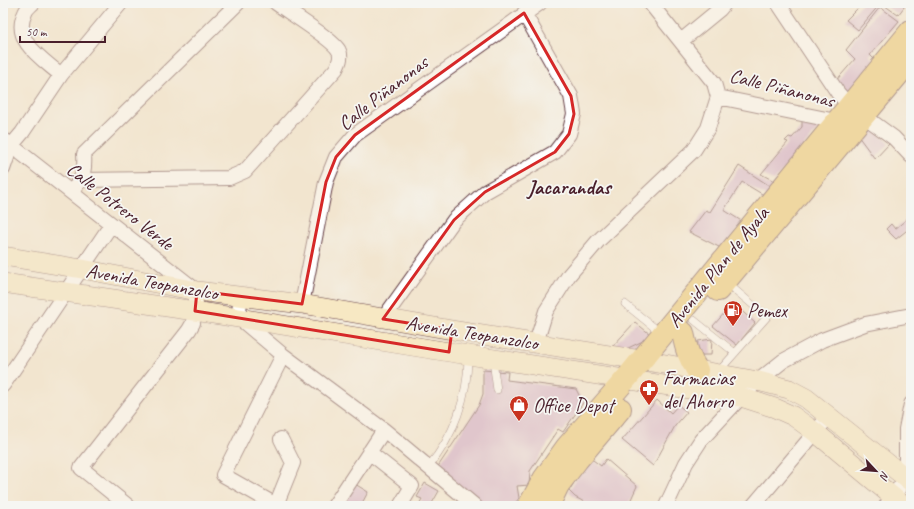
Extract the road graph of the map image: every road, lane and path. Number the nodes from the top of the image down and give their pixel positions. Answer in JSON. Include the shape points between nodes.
{"nodes":[{"id":1,"x":33,"y":3,"type":"edge"},
{"id":2,"x":238,"y":3,"type":"edge"},
{"id":3,"x":276,"y":3,"type":"edge"},
{"id":4,"x":540,"y":3,"type":"edge"},
{"id":5,"x":650,"y":3,"type":"edge"},
{"id":6,"x":725,"y":3,"type":"edge"},
{"id":7,"x":778,"y":3,"type":"edge"},
{"id":8,"x":114,"y":6,"type":"edge"},
{"id":9,"x":524,"y":13,"type":"junction"},
{"id":10,"x":911,"y":30,"type":"edge"},
{"id":11,"x":681,"y":41,"type":"junction"},
{"id":12,"x":911,"y":59,"type":"edge"},
{"id":13,"x":61,"y":75,"type":"junction"},
{"id":14,"x":718,"y":97,"type":"junction"},
{"id":15,"x":850,"y":119,"type":"junction"},
{"id":16,"x":7,"y":143,"type":"edge"},
{"id":17,"x":911,"y":156,"type":"edge"},
{"id":18,"x":3,"y":169,"type":"edge"},
{"id":19,"x":81,"y":180,"type":"junction"},
{"id":20,"x":71,"y":192,"type":"junction"},
{"id":21,"x":111,"y":225,"type":"junction"},
{"id":22,"x":3,"y":256,"type":"edge"},
{"id":23,"x":82,"y":269,"type":"junction"},
{"id":24,"x":725,"y":282,"type":"junction"},
{"id":25,"x":3,"y":283,"type":"edge"},
{"id":26,"x":197,"y":291,"type":"junction"},
{"id":27,"x":66,"y":293,"type":"junction"},
{"id":28,"x":240,"y":297,"type":"junction"},
{"id":29,"x":302,"y":304,"type":"junction"},
{"id":30,"x":625,"y":304,"type":"dead end"},
{"id":31,"x":195,"y":311,"type":"junction"},
{"id":32,"x":911,"y":315,"type":"edge"},
{"id":33,"x":239,"y":318,"type":"junction"},
{"id":34,"x":383,"y":319,"type":"junction"},
{"id":35,"x":680,"y":329,"type":"junction"},
{"id":36,"x":452,"y":330,"type":"junction"},
{"id":37,"x":536,"y":343,"type":"junction"},
{"id":38,"x":449,"y":352,"type":"junction"},
{"id":39,"x":735,"y":353,"type":"junction"},
{"id":40,"x":283,"y":355,"type":"junction"},
{"id":41,"x":468,"y":355,"type":"junction"},
{"id":42,"x":492,"y":358,"type":"junction"},
{"id":43,"x":643,"y":371,"type":"junction"},
{"id":44,"x":707,"y":372,"type":"junction"},
{"id":45,"x":758,"y":381,"type":"junction"},
{"id":46,"x":3,"y":385,"type":"edge"},
{"id":47,"x":497,"y":390,"type":"dead end"},
{"id":48,"x":741,"y":397,"type":"junction"},
{"id":49,"x":911,"y":404,"type":"edge"},
{"id":50,"x":829,"y":416,"type":"junction"},
{"id":51,"x":384,"y":430,"type":"junction"},
{"id":52,"x":815,"y":432,"type":"junction"},
{"id":53,"x":280,"y":439,"type":"dead end"},
{"id":54,"x":369,"y":452,"type":"junction"},
{"id":55,"x":428,"y":467,"type":"junction"},
{"id":56,"x":909,"y":480,"type":"edge"},
{"id":57,"x":894,"y":503,"type":"edge"},
{"id":58,"x":128,"y":506,"type":"edge"},
{"id":59,"x":334,"y":506,"type":"edge"},
{"id":60,"x":400,"y":506,"type":"edge"},
{"id":61,"x":475,"y":506,"type":"edge"},
{"id":62,"x":529,"y":506,"type":"edge"},
{"id":63,"x":548,"y":506,"type":"edge"},
{"id":64,"x":666,"y":506,"type":"edge"},
{"id":65,"x":753,"y":506,"type":"edge"}],
"edges":[{"from":1,"to":13,"type":"street","via":[[25,13],[21,29],[27,45]]},
{"from":2,"to":19,"type":"street","via":[[84,154],[85,168]]},
{"from":3,"to":19,"type":"street","via":[[330,41],[339,50],[341,59],[336,69],[245,171],[229,178]]},
{"from":4,"to":9,"type":"street","name":"Calle Piñanonas"},
{"from":5,"to":11,"type":"street","name":"Calle Piñanonas"},
{"from":6,"to":11,"type":"street"},
{"from":7,"to":15,"type":"street","via":[[838,93]]},
{"from":8,"to":13,"type":"street"},
{"from":9,"to":29,"type":"street","name":"Calle Piñanonas","via":[[354,135],[336,157],[326,182]]},
{"from":9,"to":34,"type":"street","via":[[571,96],[574,114],[569,134],[555,152],[485,192],[454,220]]},
{"from":10,"to":15,"type":"main road","name":"Avenida Plan de Ayala"},
{"from":11,"to":14,"type":"street","name":"Calle Piñanonas","via":[[714,83]]},
{"from":12,"to":15,"type":"main road","name":"Avenida Plan de Ayala"},
{"from":13,"to":16,"type":"street","via":[[22,133]]},
{"from":14,"to":15,"type":"street","name":"Calle Piñanonas"},
{"from":14,"to":37,"type":"street","via":[[708,128],[694,150],[598,240],[569,275],[546,312]]},
{"from":15,"to":17,"type":"street","via":[[894,138]]},
{"from":15,"to":24,"type":"main road","name":"Avenida Plan de Ayala"},
{"from":15,"to":35,"type":"main road","name":"Avenida Plan de Ayala"},
{"from":16,"to":18,"type":"street"},
{"from":16,"to":20,"type":"street","name":"Calle Potrero Verde"},
{"from":19,"to":20,"type":"street"},
{"from":20,"to":21,"type":"street","name":"Calle Potrero Verde"},
{"from":21,"to":23,"type":"street"},
{"from":21,"to":26,"type":"street","name":"Calle Potrero Verde"},
{"from":22,"to":23,"type":"main road","name":"Avenida Teopanzolco"},
{"from":23,"to":26,"type":"main road","name":"Avenida Teopanzolco"},
{"from":23,"to":27,"type":"street"},
{"from":24,"to":35,"type":"main road","name":"Avenida Plan de Ayala"},
{"from":24,"to":39,"type":"lane","via":[[767,317]]},
{"from":25,"to":27,"type":"main road","name":"Avenida Teopanzolco"},
{"from":26,"to":28,"type":"main road","name":"Avenida Teopanzolco"},
{"from":26,"to":31,"type":"street"},
{"from":27,"to":31,"type":"main road","name":"Avenida Teopanzolco"},
{"from":27,"to":46,"type":"street"},
{"from":28,"to":29,"type":"main road","name":"Avenida Teopanzolco"},
{"from":28,"to":33,"type":"street"},
{"from":29,"to":34,"type":"main road","name":"Avenida Teopanzolco"},
{"from":30,"to":35,"type":"lane"},
{"from":31,"to":33,"type":"main road","name":"Avenida Teopanzolco"},
{"from":31,"to":58,"type":"street","via":[[189,330],[81,468]]},
{"from":32,"to":45,"type":"street","via":[[865,324],[822,340],[783,361]]},
{"from":33,"to":38,"type":"main road","name":"Avenida Teopanzolco"},
{"from":33,"to":40,"type":"street"},
{"from":34,"to":36,"type":"main road","name":"Avenida Teopanzolco"},
{"from":35,"to":39,"type":"lane"},
{"from":35,"to":43,"type":"main road","name":"Avenida Plan de Ayala"},
{"from":35,"to":44,"type":"main road","via":[[690,360]]},
{"from":36,"to":37,"type":"main road","name":"Avenida Teopanzolco"},
{"from":36,"to":38,"type":"main road"},
{"from":37,"to":43,"type":"main road","name":"Avenida Teopanzolco"},
{"from":38,"to":41,"type":"main road","name":"Avenida Teopanzolco"},
{"from":39,"to":44,"type":"lane"},
{"from":40,"to":51,"type":"street"},
{"from":40,"to":53,"type":"street","via":[[223,475],[276,505],[293,463]]},
{"from":41,"to":42,"type":"main road","name":"Avenida Teopanzolco"},
{"from":41,"to":55,"type":"lane","via":[[462,402],[455,424],[448,441]]},
{"from":42,"to":43,"type":"main road","name":"Avenida Teopanzolco"},
{"from":42,"to":47,"type":"lane"},
{"from":43,"to":44,"type":"main road","name":"Avenida Teopanzolco"},
{"from":43,"to":48,"type":"main road","name":"Avenida Teopanzolco"},
{"from":43,"to":62,"type":"main road","name":"Avenida Plan de Ayala","via":[[567,447],[544,479]]},
{"from":43,"to":63,"type":"main road","name":"Avenida Plan de Ayala","via":[[558,485]]},
{"from":44,"to":45,"type":"main road","name":"Avenida Teopanzolco"},
{"from":45,"to":48,"type":"street"},
{"from":45,"to":50,"type":"main road","name":"Avenida Teopanzolco","via":[[789,389],[806,398]]},
{"from":48,"to":52,"type":"main road","name":"Avenida Teopanzolco","via":[[793,416]]},
{"from":48,"to":64,"type":"street","via":[[701,440],[686,463]]},
{"from":49,"to":56,"type":"street","via":[[906,429]]},
{"from":50,"to":52,"type":"street"},
{"from":50,"to":56,"type":"main road","name":"Avenida Teopanzolco"},
{"from":51,"to":54,"type":"street"},
{"from":51,"to":55,"type":"street"},
{"from":52,"to":57,"type":"main road","name":"Avenida Teopanzolco"},
{"from":52,"to":65,"type":"street"},
{"from":54,"to":59,"type":"street"},
{"from":54,"to":60,"type":"street","via":[[412,486]]},
{"from":55,"to":61,"type":"street"},
{"from":56,"to":57,"type":"street"}]}
